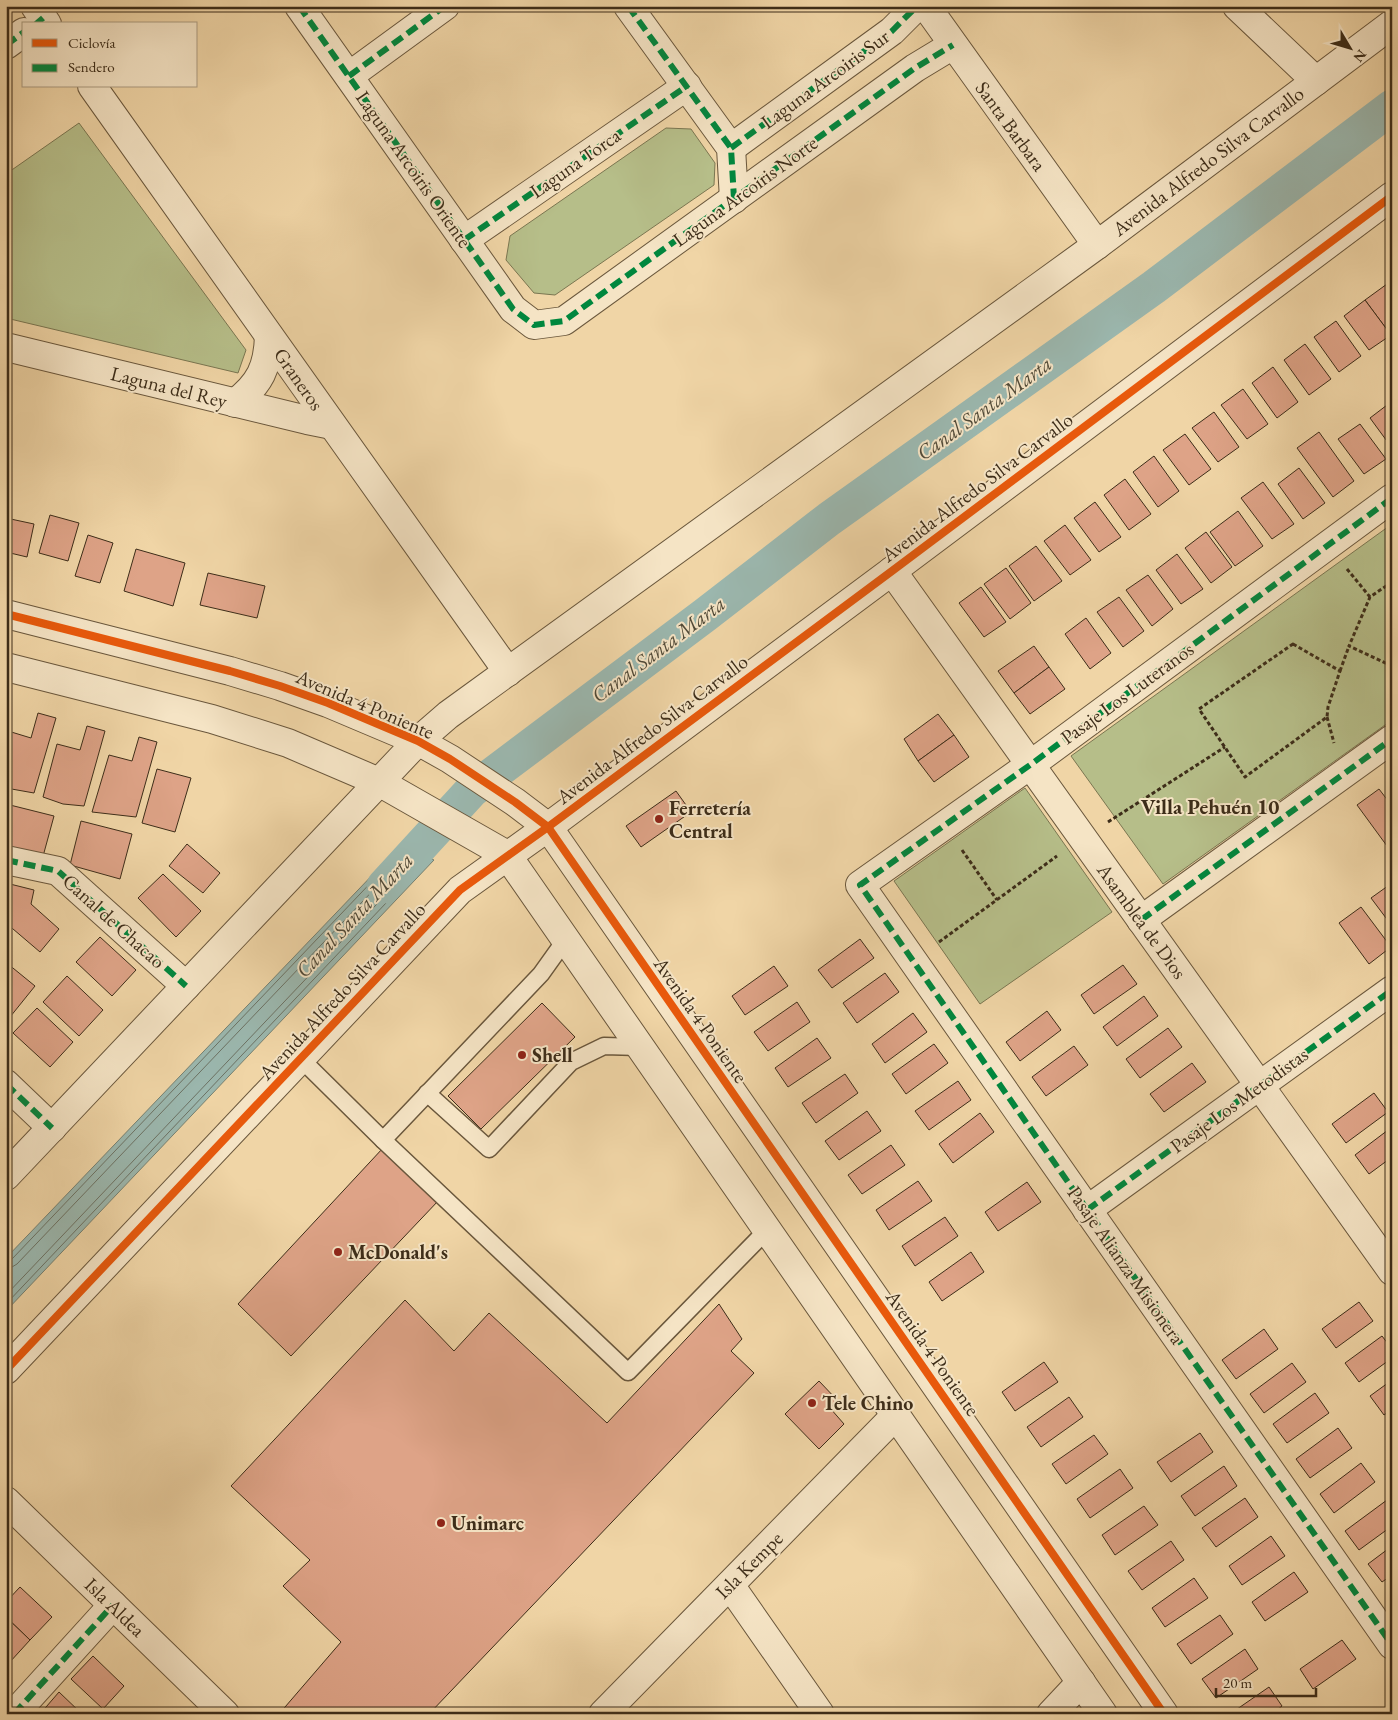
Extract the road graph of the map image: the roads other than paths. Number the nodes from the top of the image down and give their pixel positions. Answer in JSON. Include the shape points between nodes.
{"nodes":[{"id":1,"x":299,"y":6,"type":"edge"},
{"id":2,"x":444,"y":6,"type":"edge"},
{"id":3,"x":628,"y":6,"type":"edge"},
{"id":4,"x":917,"y":6,"type":"edge"},
{"id":5,"x":926,"y":6,"type":"edge"},
{"id":6,"x":1237,"y":6,"type":"edge"},
{"id":7,"x":1392,"y":24,"type":"edge"},
{"id":8,"x":22,"y":32,"type":"edge"},
{"id":9,"x":6,"y":44,"type":"edge"},
{"id":10,"x":953,"y":45,"type":"junction"},
{"id":11,"x":349,"y":76,"type":"junction"},
{"id":12,"x":1316,"y":81,"type":"junction"},
{"id":13,"x":686,"y":86,"type":"junction"},
{"id":14,"x":93,"y":88,"type":"edge"},
{"id":15,"x":730,"y":148,"type":"junction"},
{"id":16,"x":1392,"y":196,"type":"edge"},
{"id":17,"x":734,"y":199,"type":"junction"},
{"id":18,"x":464,"y":240,"type":"junction"},
{"id":19,"x":1097,"y":245,"type":"junction"},
{"id":20,"x":534,"y":325,"type":"joint"},
{"id":21,"x":269,"y":336,"type":"junction"},
{"id":22,"x":6,"y":347,"type":"edge"},
{"id":23,"x":235,"y":403,"type":"junction"},
{"id":24,"x":332,"y":425,"type":"junction"},
{"id":25,"x":1392,"y":498,"type":"edge"},
{"id":26,"x":892,"y":571,"type":"junction"},
{"id":27,"x":6,"y":614,"type":"edge"},
{"id":28,"x":6,"y":667,"type":"edge"},
{"id":29,"x":508,"y":672,"type":"junction"},
{"id":30,"x":1392,"y":739,"type":"edge"},
{"id":31,"x":418,"y":741,"type":"junction"},
{"id":32,"x":1030,"y":765,"type":"junction"},
{"id":33,"x":379,"y":782,"type":"junction"},
{"id":34,"x":548,"y":827,"type":"junction"},
{"id":35,"x":507,"y":855,"type":"junction"},
{"id":36,"x":6,"y":860,"type":"edge"},
{"id":37,"x":860,"y":885,"type":"joint"},
{"id":38,"x":1141,"y":920,"type":"junction"},
{"id":39,"x":566,"y":939,"type":"junction"},
{"id":40,"x":186,"y":986,"type":"junction"},
{"id":41,"x":1392,"y":990,"type":"edge"},
{"id":42,"x":640,"y":1047,"type":"junction"},
{"id":43,"x":300,"y":1058,"type":"junction"},
{"id":44,"x":6,"y":1084,"type":"edge"},
{"id":45,"x":1259,"y":1086,"type":"junction"},
{"id":46,"x":427,"y":1093,"type":"junction"},
{"id":47,"x":52,"y":1128,"type":"junction"},
{"id":48,"x":382,"y":1140,"type":"junction"},
{"id":49,"x":6,"y":1176,"type":"edge"},
{"id":50,"x":1087,"y":1210,"type":"junction"},
{"id":51,"x":767,"y":1230,"type":"junction"},
{"id":52,"x":1392,"y":1271,"type":"edge"},
{"id":53,"x":6,"y":1370,"type":"edge"},
{"id":54,"x":896,"y":1415,"type":"junction"},
{"id":55,"x":6,"y":1501,"type":"edge"},
{"id":56,"x":730,"y":1584,"type":"junction"},
{"id":57,"x":113,"y":1605,"type":"junction"},
{"id":58,"x":1392,"y":1645,"type":"edge"},
{"id":59,"x":1081,"y":1682,"type":"junction"},
{"id":60,"x":14,"y":1714,"type":"edge"},
{"id":61,"x":225,"y":1714,"type":"edge"},
{"id":62,"x":603,"y":1714,"type":"edge"},
{"id":63,"x":820,"y":1714,"type":"edge"},
{"id":64,"x":1051,"y":1714,"type":"edge"},
{"id":65,"x":1103,"y":1714,"type":"edge"},
{"id":66,"x":1164,"y":1714,"type":"edge"}],
"edges":[{"from":1,"to":11,"type":"street","name":"Laguna Arcoiris Oriente"},
{"from":2,"to":11,"type":"street"},
{"from":3,"to":13,"type":"street"},
{"from":4,"to":15,"type":"street","name":"Laguna Arcoiris Sur","via":[[892,31]]},
{"from":5,"to":10,"type":"street","name":"Santa Barbara"},
{"from":6,"to":12,"type":"street"},
{"from":7,"to":12,"type":"street","name":"Avenida Alfredo Silva Carvallo"},
{"from":8,"to":9,"type":"street"},
{"from":10,"to":17,"type":"street","name":"Laguna Arcoiris Norte","via":[[915,68]]},
{"from":10,"to":19,"type":"street","name":"Santa Barbara"},
{"from":11,"to":18,"type":"street","name":"Laguna Arcoiris Oriente"},
{"from":12,"to":19,"type":"street","name":"Avenida Alfredo Silva Carvallo"},
{"from":13,"to":15,"type":"street"},
{"from":13,"to":18,"type":"street","name":"Laguna Torca"},
{"from":14,"to":21,"type":"street","name":"Graneros"},
{"from":15,"to":17,"type":"street"},
{"from":16,"to":26,"type":"street","name":"Avenida Alfredo Silva Carvallo"},
{"from":17,"to":20,"type":"street","name":"Laguna Arcoiris Norte","via":[[564,321]]},
{"from":18,"to":20,"type":"street","name":"Laguna Arcoiris Oriente","via":[[513,309]]},
{"from":19,"to":29,"type":"street","name":"Avenida Alfredo Silva Carvallo"},
{"from":21,"to":23,"type":"street","via":[[263,371],[254,386]]},
{"from":21,"to":24,"type":"street","name":"Graneros"},
{"from":22,"to":23,"type":"street","name":"Laguna del Rey"},
{"from":23,"to":24,"type":"street","name":"Laguna del Rey"},
{"from":24,"to":29,"type":"street","name":"Graneros"},
{"from":25,"to":32,"type":"street","name":"Pasaje Los Luteranos"},
{"from":26,"to":32,"type":"street","name":"Asamblea de Dios"},
{"from":26,"to":34,"type":"street","name":"Avenida Alfredo Silva Carvallo"},
{"from":27,"to":31,"type":"street","name":"Avenida 4 Poniente","via":[[280,686]]},
{"from":28,"to":33,"type":"street","via":[[231,725],[288,743]]},
{"from":29,"to":31,"type":"street","name":"Avenida Alfredo Silva Carvallo"},
{"from":30,"to":38,"type":"street"},
{"from":31,"to":33,"type":"street","name":"Avenida Alfredo Silva Carvallo"},
{"from":31,"to":34,"type":"street","name":"Avenida 4 Poniente","via":[[450,759]]},
{"from":32,"to":37,"type":"street","name":"Pasaje Los Luteranos"},
{"from":32,"to":38,"type":"street","name":"Asamblea de Dios"},
{"from":33,"to":35,"type":"street"},
{"from":33,"to":40,"type":"street","name":"Avenida Alfredo Silva Carvallo"},
{"from":34,"to":35,"type":"street","name":"Avenida Alfredo Silva Carvallo"},
{"from":34,"to":66,"type":"street","name":"Avenida 4 Poniente"},
{"from":35,"to":39,"type":"street"},
{"from":35,"to":43,"type":"street","name":"Avenida Alfredo Silva Carvallo","via":[[460,890]]},
{"from":36,"to":40,"type":"street","name":"Canal de Chacao","via":[[58,871]]},
{"from":37,"to":50,"type":"street","name":"Pasaje Alianza Misionera"},
{"from":38,"to":45,"type":"street","name":"Asamblea de Dios"},
{"from":39,"to":42,"type":"street"},
{"from":39,"to":46,"type":"lane","via":[[541,974]]},
{"from":40,"to":47,"type":"street","name":"Avenida Alfredo Silva Carvallo"},
{"from":41,"to":45,"type":"street","name":"Pasaje Los Metodistas"},
{"from":42,"to":46,"type":"lane","via":[[604,1046],[571,1062],[489,1149]]},
{"from":42,"to":51,"type":"street"},
{"from":43,"to":48,"type":"lane"},
{"from":43,"to":53,"type":"street","name":"Avenida Alfredo Silva Carvallo"},
{"from":44,"to":47,"type":"street"},
{"from":45,"to":50,"type":"street","name":"Pasaje Los Metodistas"},
{"from":45,"to":52,"type":"street","name":"Asamblea de Dios"},
{"from":46,"to":48,"type":"lane"},
{"from":47,"to":49,"type":"street","name":"Avenida Alfredo Silva Carvallo"},
{"from":48,"to":51,"type":"lane","via":[[628,1372]]},
{"from":50,"to":58,"type":"street","name":"Pasaje Alianza Misionera"},
{"from":51,"to":54,"type":"street"},
{"from":54,"to":56,"type":"street","name":"Isla Kempe"},
{"from":54,"to":59,"type":"street"},
{"from":55,"to":57,"type":"street","name":"Isla Aldea"},
{"from":56,"to":62,"type":"street","name":"Isla Kempe"},
{"from":56,"to":63,"type":"street"},
{"from":57,"to":60,"type":"street"},
{"from":57,"to":61,"type":"street","name":"Isla Aldea"},
{"from":59,"to":64,"type":"street"},
{"from":59,"to":65,"type":"street"}]}
